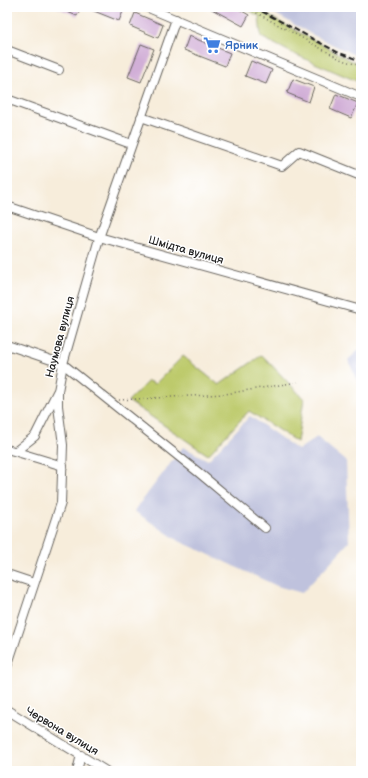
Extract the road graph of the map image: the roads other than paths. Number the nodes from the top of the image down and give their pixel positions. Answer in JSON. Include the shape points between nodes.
{"nodes":[{"id":1,"x":146,"y":7,"type":"edge"},
{"id":2,"x":176,"y":19,"type":"junction"},
{"id":3,"x":7,"y":50,"type":"edge"},
{"id":4,"x":59,"y":70,"type":"dead end"},
{"id":5,"x":361,"y":97,"type":"edge"},
{"id":6,"x":7,"y":99,"type":"edge"},
{"id":7,"x":141,"y":117,"type":"junction"},
{"id":8,"x":131,"y":144,"type":"junction"},
{"id":9,"x":361,"y":176,"type":"edge"},
{"id":10,"x":7,"y":206,"type":"edge"},
{"id":11,"x":99,"y":237,"type":"junction"},
{"id":12,"x":361,"y":310,"type":"edge"},
{"id":13,"x":7,"y":345,"type":"edge"},
{"id":14,"x":63,"y":364,"type":"junction"},
{"id":15,"x":58,"y":391,"type":"junction"},
{"id":16,"x":7,"y":448,"type":"edge"},
{"id":17,"x":16,"y":452,"type":"junction"},
{"id":18,"x":63,"y":466,"type":"junction"},
{"id":19,"x":265,"y":528,"type":"dead end"},
{"id":20,"x":7,"y":574,"type":"edge"},
{"id":21,"x":34,"y":583,"type":"junction"},
{"id":22,"x":7,"y":667,"type":"edge"},
{"id":23,"x":7,"y":710,"type":"edge"},
{"id":24,"x":81,"y":755,"type":"junction"},
{"id":25,"x":77,"y":771,"type":"edge"},
{"id":26,"x":106,"y":771,"type":"edge"}],
"edges":[{"from":1,"to":2,"type":"street"},
{"from":2,"to":5,"type":"street"},
{"from":2,"to":7,"type":"street","name":"Наумова вулиця"},
{"from":3,"to":4,"type":"street"},
{"from":6,"to":8,"type":"street"},
{"from":7,"to":8,"type":"street","name":"Наумова вулиця"},
{"from":7,"to":9,"type":"street","via":[[282,166],[299,151]]},
{"from":8,"to":11,"type":"street","name":"Наумова вулиця"},
{"from":10,"to":11,"type":"street","name":"Шмідта вулиця"},
{"from":11,"to":12,"type":"street","name":"Шмідта вулиця"},
{"from":11,"to":14,"type":"street","name":"Наумова вулиця"},
{"from":13,"to":14,"type":"street"},
{"from":14,"to":15,"type":"street","name":"Наумова вулиця"},
{"from":14,"to":19,"type":"street"},
{"from":15,"to":17,"type":"street","via":[[35,436]]},
{"from":15,"to":18,"type":"street","name":"Наумова вулиця"},
{"from":16,"to":17,"type":"street"},
{"from":17,"to":18,"type":"street"},
{"from":18,"to":21,"type":"street","name":"Наумова вулиця","via":[[61,503]]},
{"from":20,"to":21,"type":"street"},
{"from":21,"to":22,"type":"street","name":"Наумова вулиця"},
{"from":23,"to":24,"type":"street","name":"Червона вулиця"},
{"from":24,"to":25,"type":"street"},
{"from":24,"to":26,"type":"street","name":"Червона вулиця"}]}
